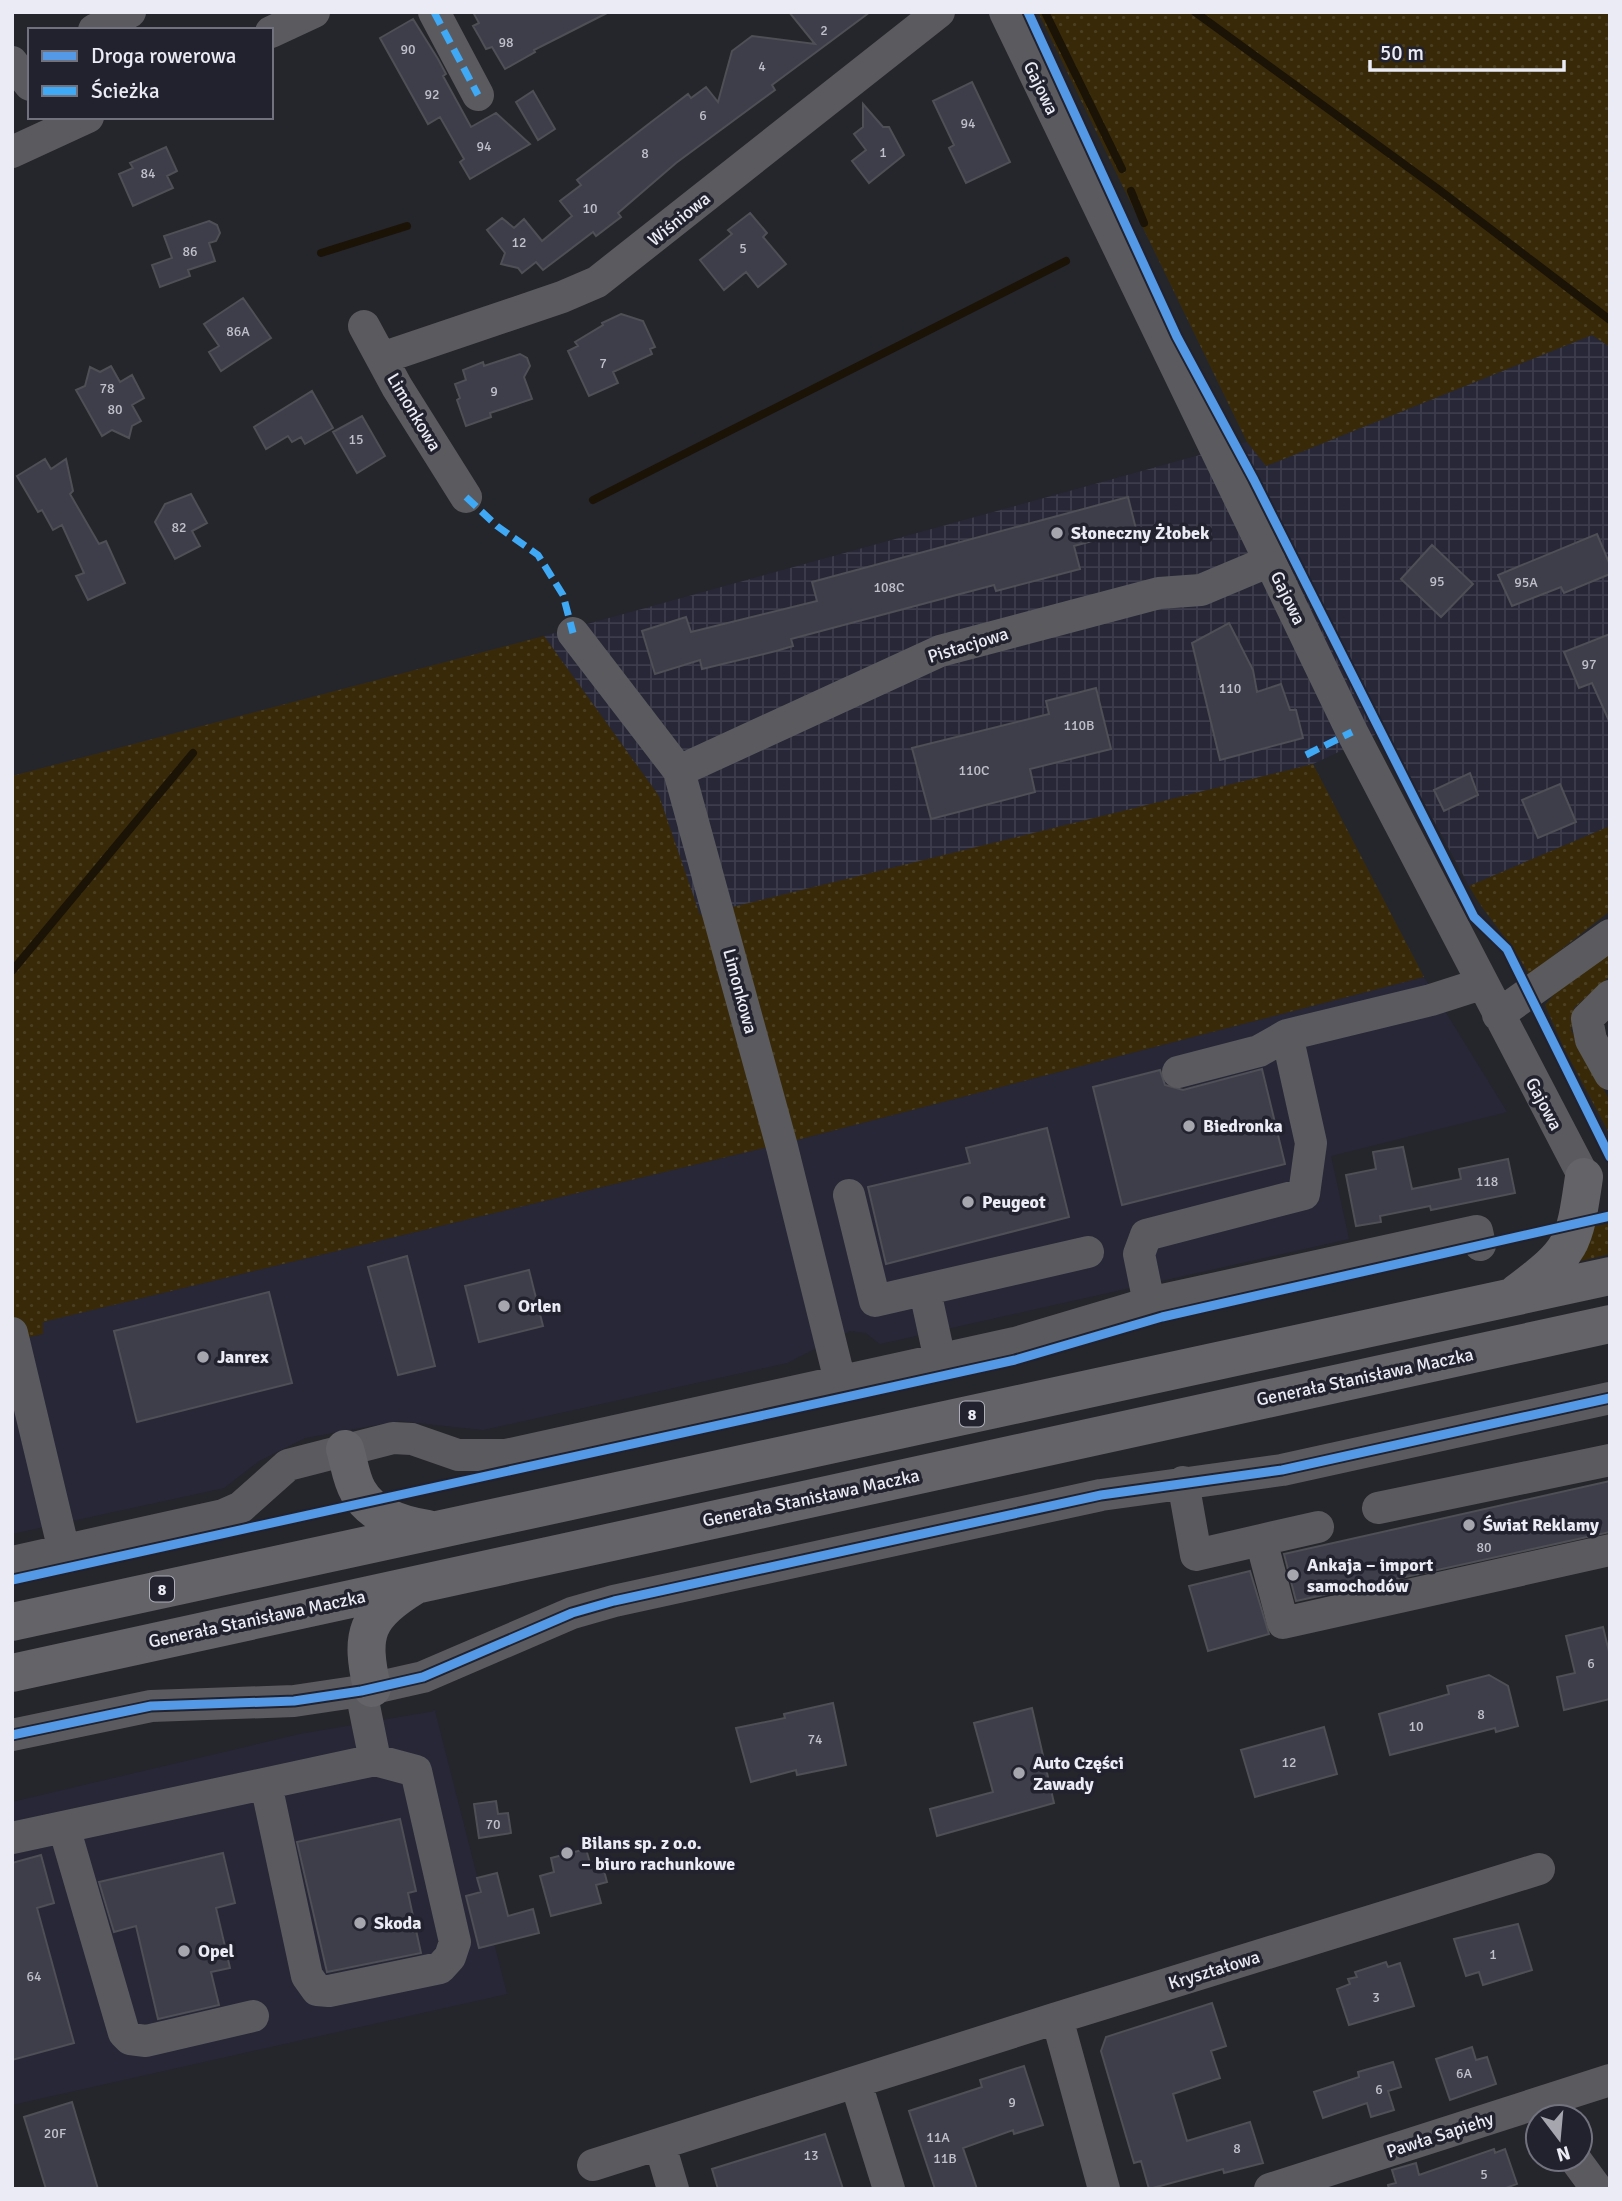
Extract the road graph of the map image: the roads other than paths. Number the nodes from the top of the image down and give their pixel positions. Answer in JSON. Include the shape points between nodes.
{"nodes":[{"id":1,"x":130,"y":12,"type":"edge"},
{"id":2,"x":314,"y":12,"type":"edge"},
{"id":3,"x":434,"y":12,"type":"edge"},
{"id":4,"x":939,"y":12,"type":"edge"},
{"id":5,"x":1005,"y":12,"type":"edge"},
{"id":6,"x":98,"y":28,"type":"edge"},
{"id":7,"x":273,"y":31,"type":"edge"},
{"id":8,"x":478,"y":95,"type":"dead end"},
{"id":9,"x":67,"y":122,"type":"edge"},
{"id":10,"x":12,"y":152,"type":"edge"},
{"id":11,"x":363,"y":326,"type":"dead end"},
{"id":12,"x":382,"y":358,"type":"junction"},
{"id":13,"x":467,"y":496,"type":"dead end"},
{"id":14,"x":1270,"y":561,"type":"junction"},
{"id":15,"x":573,"y":633,"type":"dead end"},
{"id":16,"x":679,"y":771,"type":"junction"},
{"id":17,"x":1610,"y":935,"type":"edge"},
{"id":18,"x":1481,"y":984,"type":"junction"},
{"id":19,"x":1610,"y":996,"type":"edge"},
{"id":20,"x":1498,"y":1015,"type":"junction"},
{"id":21,"x":1287,"y":1035,"type":"junction"},
{"id":22,"x":1178,"y":1072,"type":"dead end"},
{"id":23,"x":1610,"y":1074,"type":"edge"},
{"id":24,"x":1584,"y":1177,"type":"junction"},
{"id":25,"x":849,"y":1195,"type":"dead end"},
{"id":26,"x":1610,"y":1209,"type":"edge"},
{"id":27,"x":1480,"y":1245,"type":"dead end"},
{"id":28,"x":1088,"y":1252,"type":"dead end"},
{"id":29,"x":1610,"y":1276,"type":"edge"},
{"id":30,"x":925,"y":1290,"type":"junction"},
{"id":31,"x":1510,"y":1299,"type":"junction"},
{"id":32,"x":1149,"y":1303,"type":"junction"},
{"id":33,"x":1610,"y":1324,"type":"edge"},
{"id":34,"x":12,"y":1333,"type":"edge"},
{"id":35,"x":940,"y":1360,"type":"junction"},
{"id":36,"x":840,"y":1381,"type":"junction"},
{"id":37,"x":1610,"y":1398,"type":"edge"},
{"id":38,"x":345,"y":1449,"type":"junction"},
{"id":39,"x":1610,"y":1460,"type":"edge"},
{"id":40,"x":1183,"y":1482,"type":"junction"},
{"id":41,"x":358,"y":1492,"type":"junction"},
{"id":42,"x":1378,"y":1508,"type":"dead end"},
{"id":43,"x":1318,"y":1527,"type":"dead end"},
{"id":44,"x":434,"y":1530,"type":"junction"},
{"id":45,"x":1261,"y":1540,"type":"junction"},
{"id":46,"x":1610,"y":1550,"type":"edge"},
{"id":47,"x":64,"y":1551,"type":"junction"},
{"id":48,"x":312,"y":1556,"type":"junction"},
{"id":49,"x":12,"y":1562,"type":"edge"},
{"id":50,"x":418,"y":1584,"type":"junction"},
{"id":51,"x":300,"y":1609,"type":"junction"},
{"id":52,"x":12,"y":1622,"type":"edge"},
{"id":53,"x":12,"y":1672,"type":"edge"},
{"id":54,"x":366,"y":1678,"type":"junction"},
{"id":55,"x":12,"y":1735,"type":"edge"},
{"id":56,"x":375,"y":1760,"type":"junction"},
{"id":57,"x":266,"y":1784,"type":"junction"},
{"id":58,"x":64,"y":1827,"type":"junction"},
{"id":59,"x":12,"y":1838,"type":"edge"},
{"id":60,"x":1539,"y":1869,"type":"dead end"},
{"id":61,"x":253,"y":2016,"type":"dead end"},
{"id":62,"x":1057,"y":2018,"type":"junction"},
{"id":63,"x":1610,"y":2080,"type":"edge"},
{"id":64,"x":856,"y":2083,"type":"junction"},
{"id":65,"x":1560,"y":2103,"type":"edge"},
{"id":66,"x":1524,"y":2116,"type":"edge"},
{"id":67,"x":660,"y":2145,"type":"junction"},
{"id":68,"x":593,"y":2165,"type":"dead end"},
{"id":69,"x":1585,"y":2173,"type":"edge"},
{"id":70,"x":673,"y":2189,"type":"edge"},
{"id":71,"x":890,"y":2189,"type":"edge"},
{"id":72,"x":1104,"y":2189,"type":"edge"},
{"id":73,"x":1270,"y":2189,"type":"edge"},
{"id":74,"x":1597,"y":2189,"type":"edge"}],
"edges":[{"from":1,"to":6,"type":"street"},
{"from":2,"to":7,"type":"street"},
{"from":3,"to":8,"type":"street"},
{"from":4,"to":12,"type":"street","name":"Wiśniowa","via":[[597,282]]},
{"from":5,"to":14,"type":"street","name":"Gajowa"},
{"from":9,"to":10,"type":"street"},
{"from":11,"to":12,"type":"street","name":"Limonkowa"},
{"from":12,"to":13,"type":"street","name":"Limonkowa"},
{"from":14,"to":16,"type":"street","name":"Pistacjowa","via":[[1201,590],[1159,593],[940,651]]},
{"from":14,"to":18,"type":"street","name":"Gajowa"},
{"from":15,"to":16,"type":"street","name":"Limonkowa"},
{"from":16,"to":36,"type":"street","name":"Limonkowa","via":[[782,1147]]},
{"from":17,"to":20,"type":"street"},
{"from":18,"to":20,"type":"street","name":"Gajowa"},
{"from":18,"to":21,"type":"street"},
{"from":19,"to":23,"type":"street","via":[[1587,1019],[1591,1040]]},
{"from":20,"to":24,"type":"street","name":"Gajowa"},
{"from":21,"to":22,"type":"street","via":[[1259,1051]]},
{"from":21,"to":32,"type":"street","via":[[1311,1143],[1304,1194],[1146,1235],[1139,1254]]},
{"from":24,"to":26,"type":"highway"},
{"from":24,"to":31,"type":"highway","via":[[1568,1248],[1554,1266]]},
{"from":25,"to":30,"type":"street","via":[[875,1301]]},
{"from":27,"to":32,"type":"street","via":[[1477,1231]]},
{"from":28,"to":30,"type":"street"},
{"from":29,"to":31,"type":"highway","number":"8"},
{"from":30,"to":35,"type":"street"},
{"from":31,"to":44,"type":"highway","number":"8"},
{"from":32,"to":35,"type":"street"},
{"from":33,"to":50,"type":"highway","name":"Generała Stanisława Maczka"},
{"from":34,"to":47,"type":"street"},
{"from":35,"to":36,"type":"street"},
{"from":36,"to":38,"type":"street","via":[[506,1455],[458,1455],[402,1438]]},
{"from":37,"to":40,"type":"street","via":[[1282,1470]]},
{"from":38,"to":41,"type":"highway"},
{"from":38,"to":47,"type":"street","via":[[288,1465],[232,1512]]},
{"from":39,"to":42,"type":"street"},
{"from":40,"to":45,"type":"street","via":[[1196,1555]]},
{"from":40,"to":54,"type":"street","via":[[1062,1503],[614,1601],[572,1613],[423,1676]]},
{"from":41,"to":44,"type":"highway","via":[[385,1517]]},
{"from":41,"to":48,"type":"highway","via":[[346,1522]]},
{"from":43,"to":45,"type":"street"},
{"from":44,"to":48,"type":"highway","number":"8"},
{"from":45,"to":46,"type":"street","via":[[1283,1623]]},
{"from":47,"to":49,"type":"street"},
{"from":48,"to":52,"type":"highway","number":"8"},
{"from":50,"to":51,"type":"highway","name":"Generała Stanisława Maczka"},
{"from":50,"to":54,"type":"highway","via":[[381,1611],[367,1631]]},
{"from":51,"to":53,"type":"highway","name":"Generała Stanisława Maczka"},
{"from":51,"to":54,"type":"highway","via":[[327,1617],[350,1635]]},
{"from":54,"to":55,"type":"street","via":[[294,1701],[151,1706]]},
{"from":54,"to":56,"type":"street"},
{"from":56,"to":57,"type":"street"},
{"from":56,"to":57,"type":"street","via":[[416,1771],[454,1942],[450,1957],[440,1968],[317,1990],[307,1976]]},
{"from":57,"to":58,"type":"street"},
{"from":58,"to":59,"type":"street"},
{"from":58,"to":61,"type":"street","via":[[75,1900],[124,2034],[146,2041]]},
{"from":60,"to":62,"type":"street","name":"Kryształowa"},
{"from":62,"to":64,"type":"street","name":"Kryształowa"},
{"from":62,"to":72,"type":"street"},
{"from":63,"to":65,"type":"street","name":"Pawła Sapiehy"},
{"from":64,"to":67,"type":"street","name":"Kryształowa"},
{"from":64,"to":71,"type":"street"},
{"from":66,"to":73,"type":"street","name":"Pawła Sapiehy"},
{"from":67,"to":68,"type":"street","name":"Kryształowa"},
{"from":67,"to":70,"type":"street"},
{"from":69,"to":74,"type":"street"}]}
